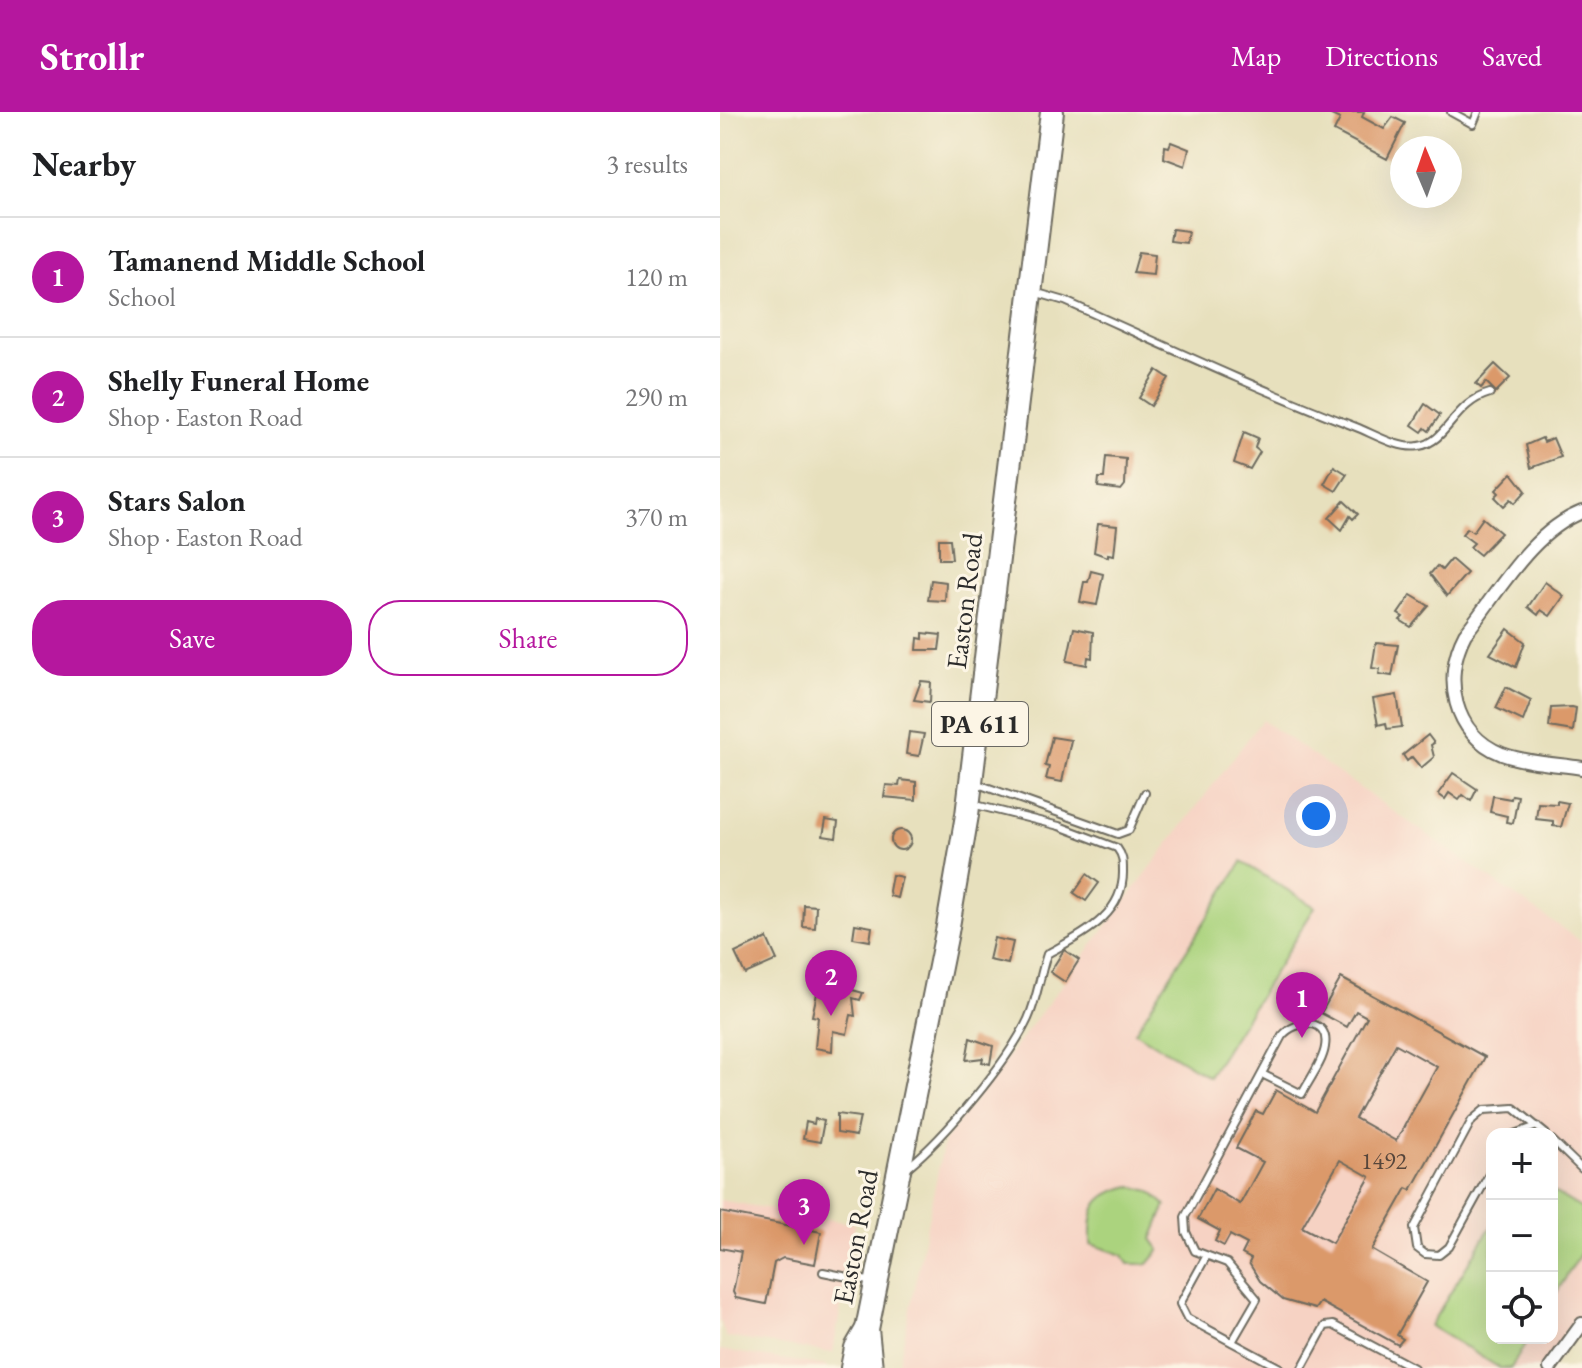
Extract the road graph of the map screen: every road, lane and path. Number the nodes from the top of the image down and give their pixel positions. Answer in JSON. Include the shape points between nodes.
{"nodes":[{"id":1,"x":1052,"y":112,"type":"edge"},
{"id":2,"x":1451,"y":112,"type":"edge"},
{"id":3,"x":1478,"y":112,"type":"edge"},
{"id":4,"x":1030,"y":291,"type":"junction"},
{"id":5,"x":1490,"y":393,"type":"dead end"},
{"id":6,"x":1582,"y":512,"type":"edge"},
{"id":7,"x":1582,"y":768,"type":"edge"},
{"id":8,"x":970,"y":793,"type":"junction"},
{"id":9,"x":1145,"y":793,"type":"dead end"},
{"id":10,"x":1262,"y":1074,"type":"junction"},
{"id":11,"x":1537,"y":1126,"type":"junction"},
{"id":12,"x":1532,"y":1128,"type":"edge"},
{"id":13,"x":1539,"y":1128,"type":"edge"},
{"id":14,"x":1558,"y":1146,"type":"edge"},
{"id":15,"x":1582,"y":1169,"type":"edge"},
{"id":16,"x":898,"y":1174,"type":"junction"},
{"id":17,"x":1486,"y":1180,"type":"edge"},
{"id":18,"x":1206,"y":1257,"type":"junction"},
{"id":19,"x":823,"y":1272,"type":"dead end"},
{"id":20,"x":876,"y":1282,"type":"junction"},
{"id":21,"x":1582,"y":1324,"type":"edge"},
{"id":22,"x":867,"y":1329,"type":"junction"},
{"id":23,"x":1232,"y":1342,"type":"junction"},
{"id":24,"x":852,"y":1368,"type":"edge"},
{"id":25,"x":871,"y":1368,"type":"edge"},
{"id":26,"x":1280,"y":1368,"type":"edge"},
{"id":27,"x":1302,"y":1368,"type":"edge"},
{"id":28,"x":1414,"y":1368,"type":"edge"},
{"id":29,"x":1550,"y":1368,"type":"edge"}],
"edges":[{"from":1,"to":4,"type":"highway","name":"Easton Road","number":"PA 611"},
{"from":2,"to":3,"type":"lane","via":[[1473,124]]},
{"from":4,"to":5,"type":"lane","via":[[1065,301],[1405,446],[1435,440],[1464,404]]},
{"from":4,"to":8,"type":"highway","name":"Easton Road","number":"PA 611"},
{"from":6,"to":7,"type":"street","via":[[1541,538],[1465,634],[1452,679],[1459,713],[1490,748],[1519,759]]},
{"from":8,"to":9,"type":"lane","via":[[1118,834],[1129,830]]},
{"from":8,"to":16,"type":"highway","name":"Easton Road","number":"PA 611"},
{"from":8,"to":16,"type":"lane","via":[[1117,848],[1123,855],[1123,887],[1117,905],[1085,933],[1047,954],[1028,1019],[997,1065],[927,1151]]},
{"from":10,"to":10,"type":"lane","via":[[1290,1027],[1313,1023],[1321,1030],[1325,1050],[1302,1094]]},
{"from":10,"to":18,"type":"lane","via":[[1185,1217],[1195,1251]]},
{"from":11,"to":12,"type":"lane"},
{"from":11,"to":13,"type":"lane"},
{"from":11,"to":17,"type":"lane","via":[[1514,1108],[1484,1110],[1472,1120],[1414,1228],[1417,1248],[1439,1255],[1449,1247]]},
{"from":14,"to":15,"type":"lane"},
{"from":16,"to":20,"type":"highway","name":"Easton Road","number":"PA 611"},
{"from":18,"to":23,"type":"lane","via":[[1227,1263],[1257,1299]]},
{"from":18,"to":23,"type":"lane","via":[[1180,1310]]},
{"from":19,"to":20,"type":"lane"},
{"from":20,"to":22,"type":"highway","name":"Easton Road","number":"PA 611"},
{"from":21,"to":29,"type":"street"},
{"from":22,"to":24,"type":"highway","name":"Easton Road","number":"PA 611"},
{"from":22,"to":25,"type":"highway","name":"Easton Road","number":"PA 611"},
{"from":23,"to":26,"type":"lane"},
{"from":27,"to":28,"type":"lane","via":[[1325,1326],[1333,1325]]}]}
